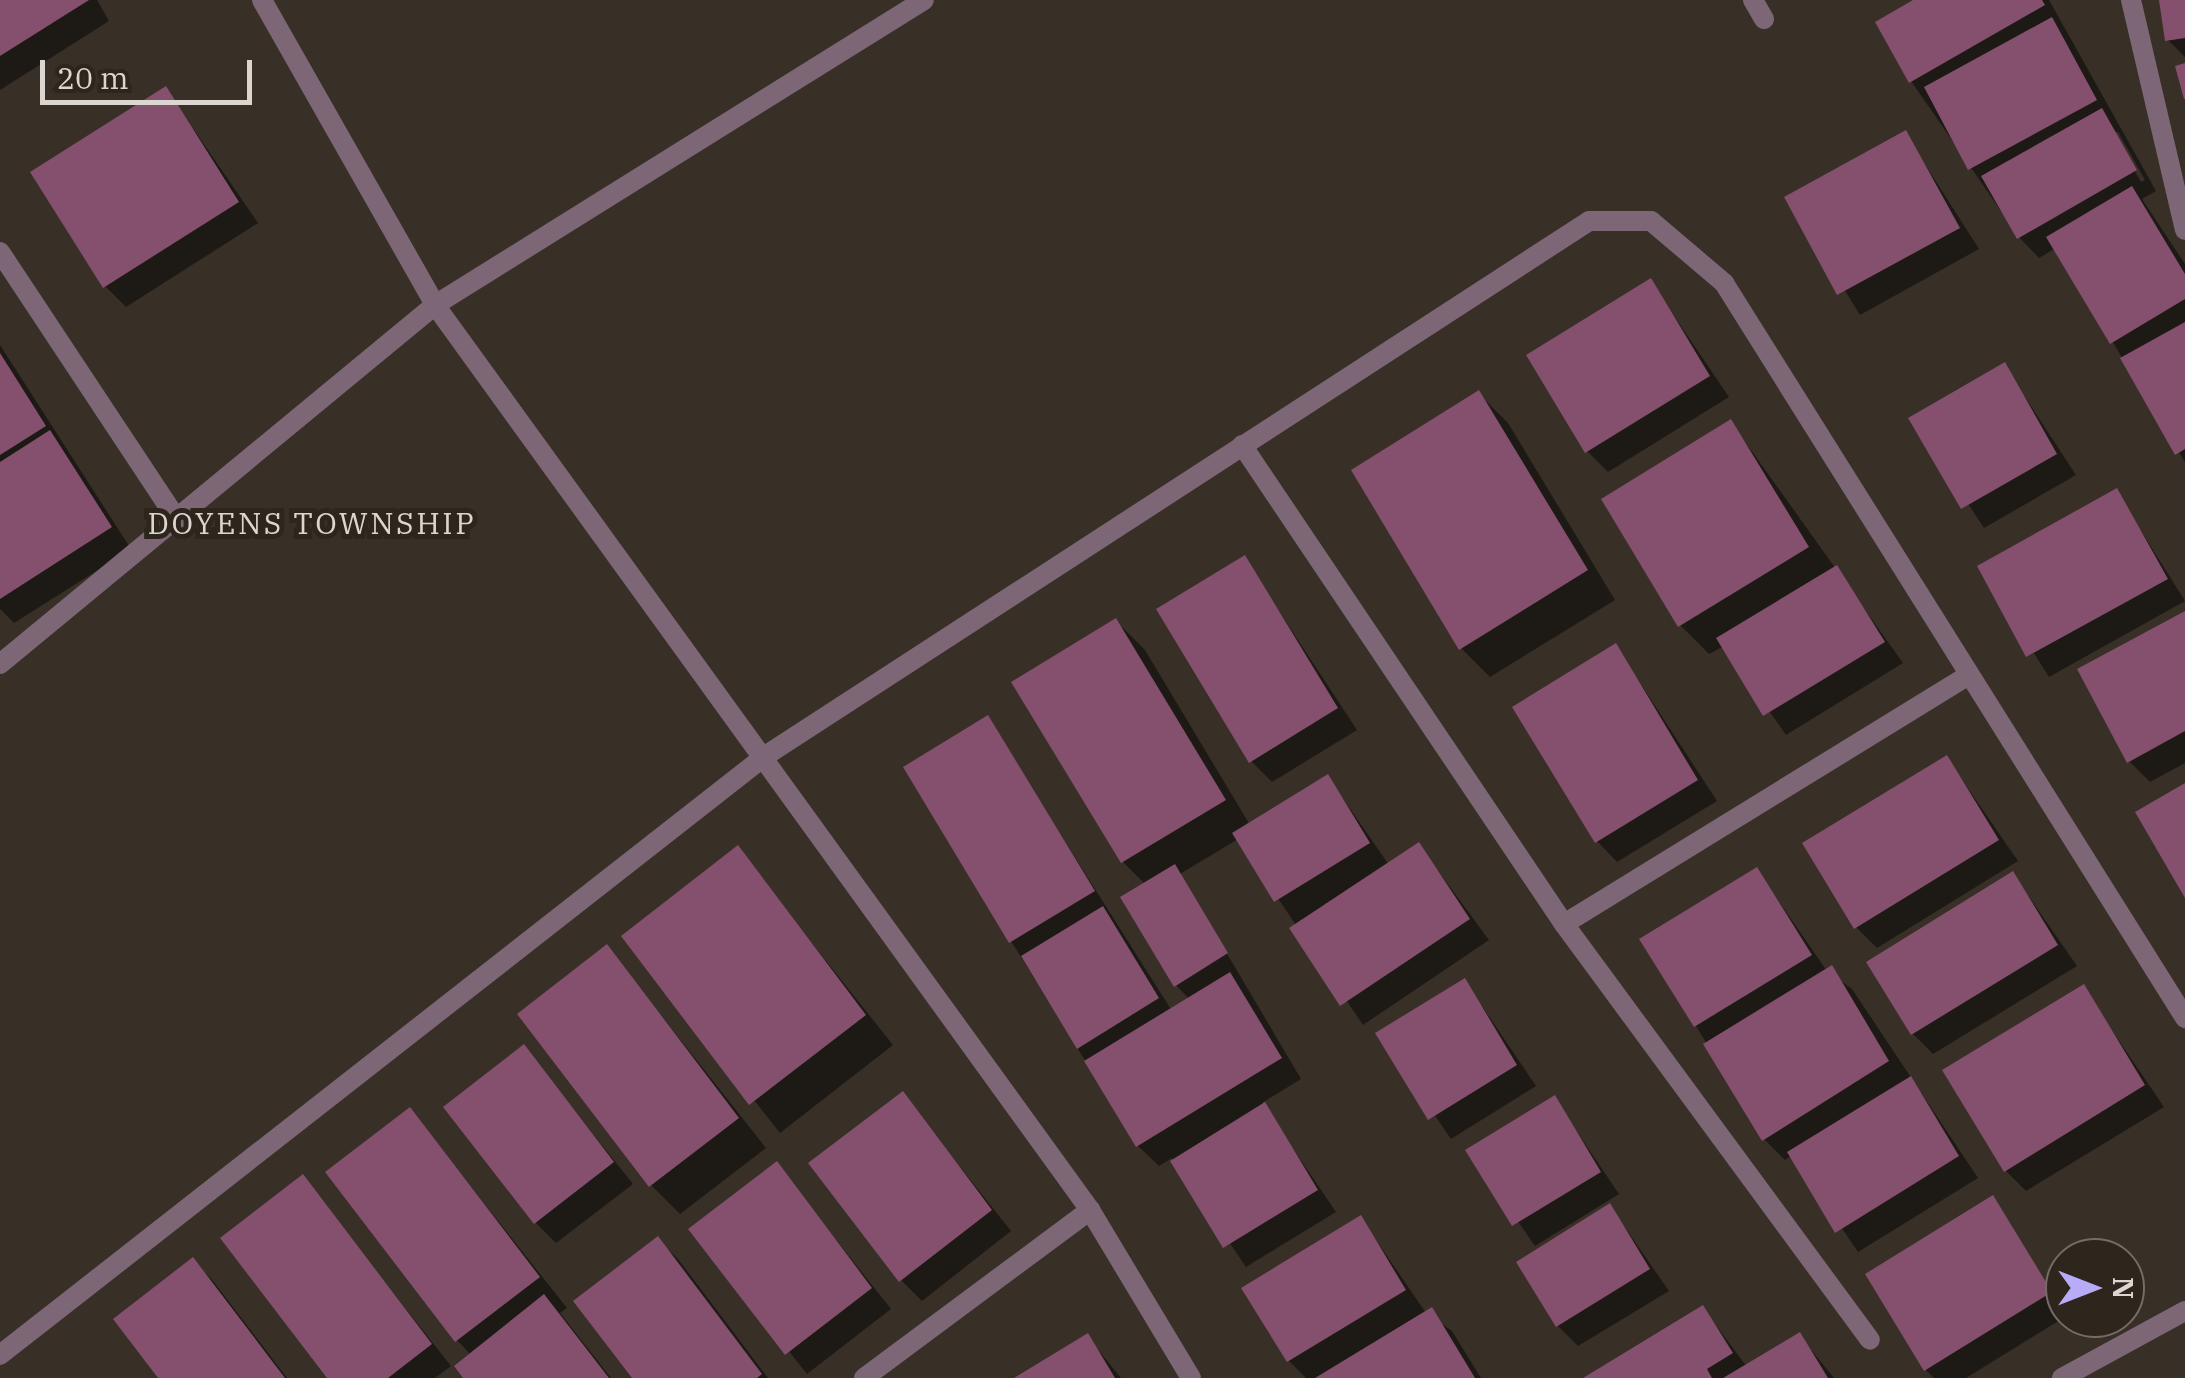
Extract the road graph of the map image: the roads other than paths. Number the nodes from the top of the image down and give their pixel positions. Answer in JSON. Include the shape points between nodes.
{"nodes":[{"id":1,"x":262,"y":0,"type":"edge"},
{"id":2,"x":924,"y":0,"type":"edge"},
{"id":3,"x":1753,"y":0,"type":"edge"},
{"id":4,"x":2131,"y":0,"type":"edge"},
{"id":5,"x":1764,"y":20,"type":"dead end"},
{"id":6,"x":2185,"y":230,"type":"edge"},
{"id":7,"x":0,"y":252,"type":"edge"},
{"id":8,"x":435,"y":304,"type":"junction"},
{"id":9,"x":1242,"y":445,"type":"junction"},
{"id":10,"x":178,"y":520,"type":"junction"},
{"id":11,"x":0,"y":664,"type":"edge"},
{"id":12,"x":1965,"y":677,"type":"junction"},
{"id":13,"x":765,"y":756,"type":"junction"},
{"id":14,"x":1564,"y":924,"type":"junction"},
{"id":15,"x":2185,"y":1018,"type":"edge"},
{"id":16,"x":1090,"y":1210,"type":"junction"},
{"id":17,"x":2185,"y":1311,"type":"edge"},
{"id":18,"x":1870,"y":1340,"type":"dead end"},
{"id":19,"x":0,"y":1355,"type":"edge"},
{"id":20,"x":864,"y":1378,"type":"edge"},
{"id":21,"x":1190,"y":1378,"type":"edge"},
{"id":22,"x":2062,"y":1378,"type":"edge"}],
"edges":[{"from":1,"to":8,"type":"street"},
{"from":2,"to":8,"type":"street"},
{"from":3,"to":5,"type":"street"},
{"from":4,"to":6,"type":"street"},
{"from":7,"to":10,"type":"street"},
{"from":8,"to":10,"type":"street"},
{"from":8,"to":13,"type":"street"},
{"from":9,"to":12,"type":"street","via":[[1589,221],[1651,221],[1724,283]]},
{"from":9,"to":13,"type":"street"},
{"from":9,"to":14,"type":"street"},
{"from":10,"to":11,"type":"street"},
{"from":12,"to":14,"type":"street"},
{"from":12,"to":15,"type":"street"},
{"from":13,"to":16,"type":"street"},
{"from":13,"to":19,"type":"street"},
{"from":14,"to":18,"type":"street"},
{"from":16,"to":20,"type":"street"},
{"from":16,"to":21,"type":"street"},
{"from":17,"to":22,"type":"street"}]}
